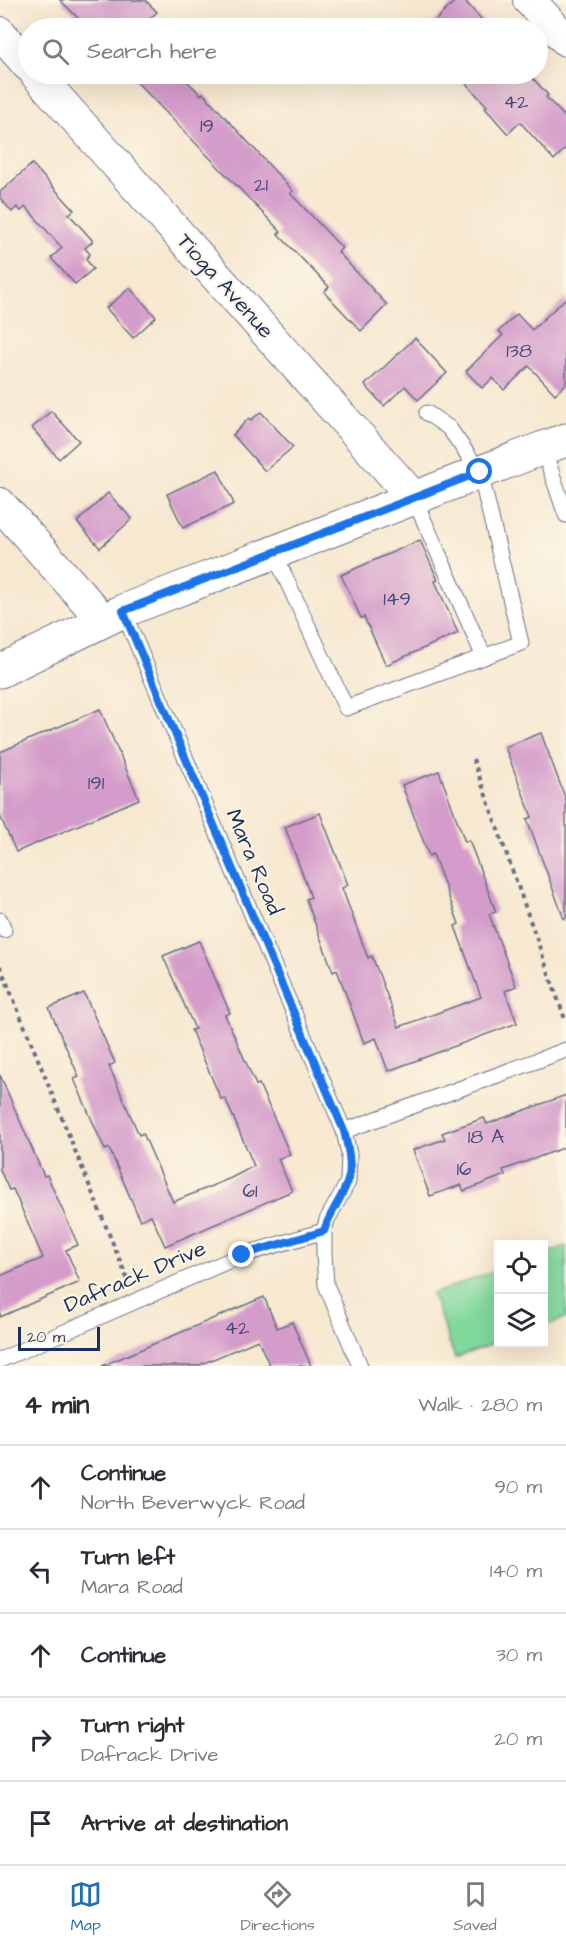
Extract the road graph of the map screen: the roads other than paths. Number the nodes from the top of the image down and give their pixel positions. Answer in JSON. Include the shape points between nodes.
{"nodes":[{"id":1,"x":529,"y":0,"type":"edge"},
{"id":2,"x":546,"y":18,"type":"edge"},
{"id":3,"x":548,"y":21,"type":"edge"},
{"id":4,"x":0,"y":33,"type":"edge"},
{"id":5,"x":566,"y":40,"type":"edge"},
{"id":6,"x":18,"y":54,"type":"edge"},
{"id":7,"x":45,"y":84,"type":"edge"},
{"id":8,"x":427,"y":414,"type":"dead end"},
{"id":9,"x":554,"y":444,"type":"edge"},
{"id":10,"x":480,"y":472,"type":"junction"},
{"id":11,"x":414,"y":498,"type":"junction"},
{"id":12,"x":0,"y":504,"type":"edge"},
{"id":13,"x":566,"y":515,"type":"edge"},
{"id":14,"x":274,"y":552,"type":"junction"},
{"id":15,"x":113,"y":616,"type":"junction"},
{"id":16,"x":484,"y":657,"type":"junction"},
{"id":17,"x":0,"y":671,"type":"edge"},
{"id":18,"x":566,"y":1050,"type":"edge"},
{"id":19,"x":344,"y":1131,"type":"junction"},
{"id":20,"x":324,"y":1231,"type":"junction"},
{"id":21,"x":0,"y":1360,"type":"edge"},
{"id":22,"x":360,"y":1366,"type":"edge"}],
"edges":[{"from":1,"to":2,"type":"street"},
{"from":3,"to":5,"type":"street"},
{"from":4,"to":6,"type":"street"},
{"from":7,"to":11,"type":"street","name":"Tioga Avenue"},
{"from":8,"to":10,"type":"lane","via":[[449,428]]},
{"from":9,"to":10,"type":"street"},
{"from":9,"to":13,"type":"lane"},
{"from":10,"to":11,"type":"street"},
{"from":10,"to":16,"type":"lane","via":[[522,643]]},
{"from":11,"to":14,"type":"street"},
{"from":11,"to":16,"type":"lane"},
{"from":12,"to":15,"type":"street"},
{"from":14,"to":15,"type":"street"},
{"from":14,"to":16,"type":"lane","via":[[346,708]]},
{"from":15,"to":17,"type":"street"},
{"from":15,"to":19,"type":"lane","name":"Mara Road"},
{"from":18,"to":19,"type":"lane"},
{"from":19,"to":20,"type":"lane","name":"Mara Road","via":[[349,1154],[348,1182]]},
{"from":20,"to":21,"type":"lane","name":"Dafrack Drive","via":[[242,1255]]},
{"from":20,"to":22,"type":"lane","via":[[327,1285]]}]}
